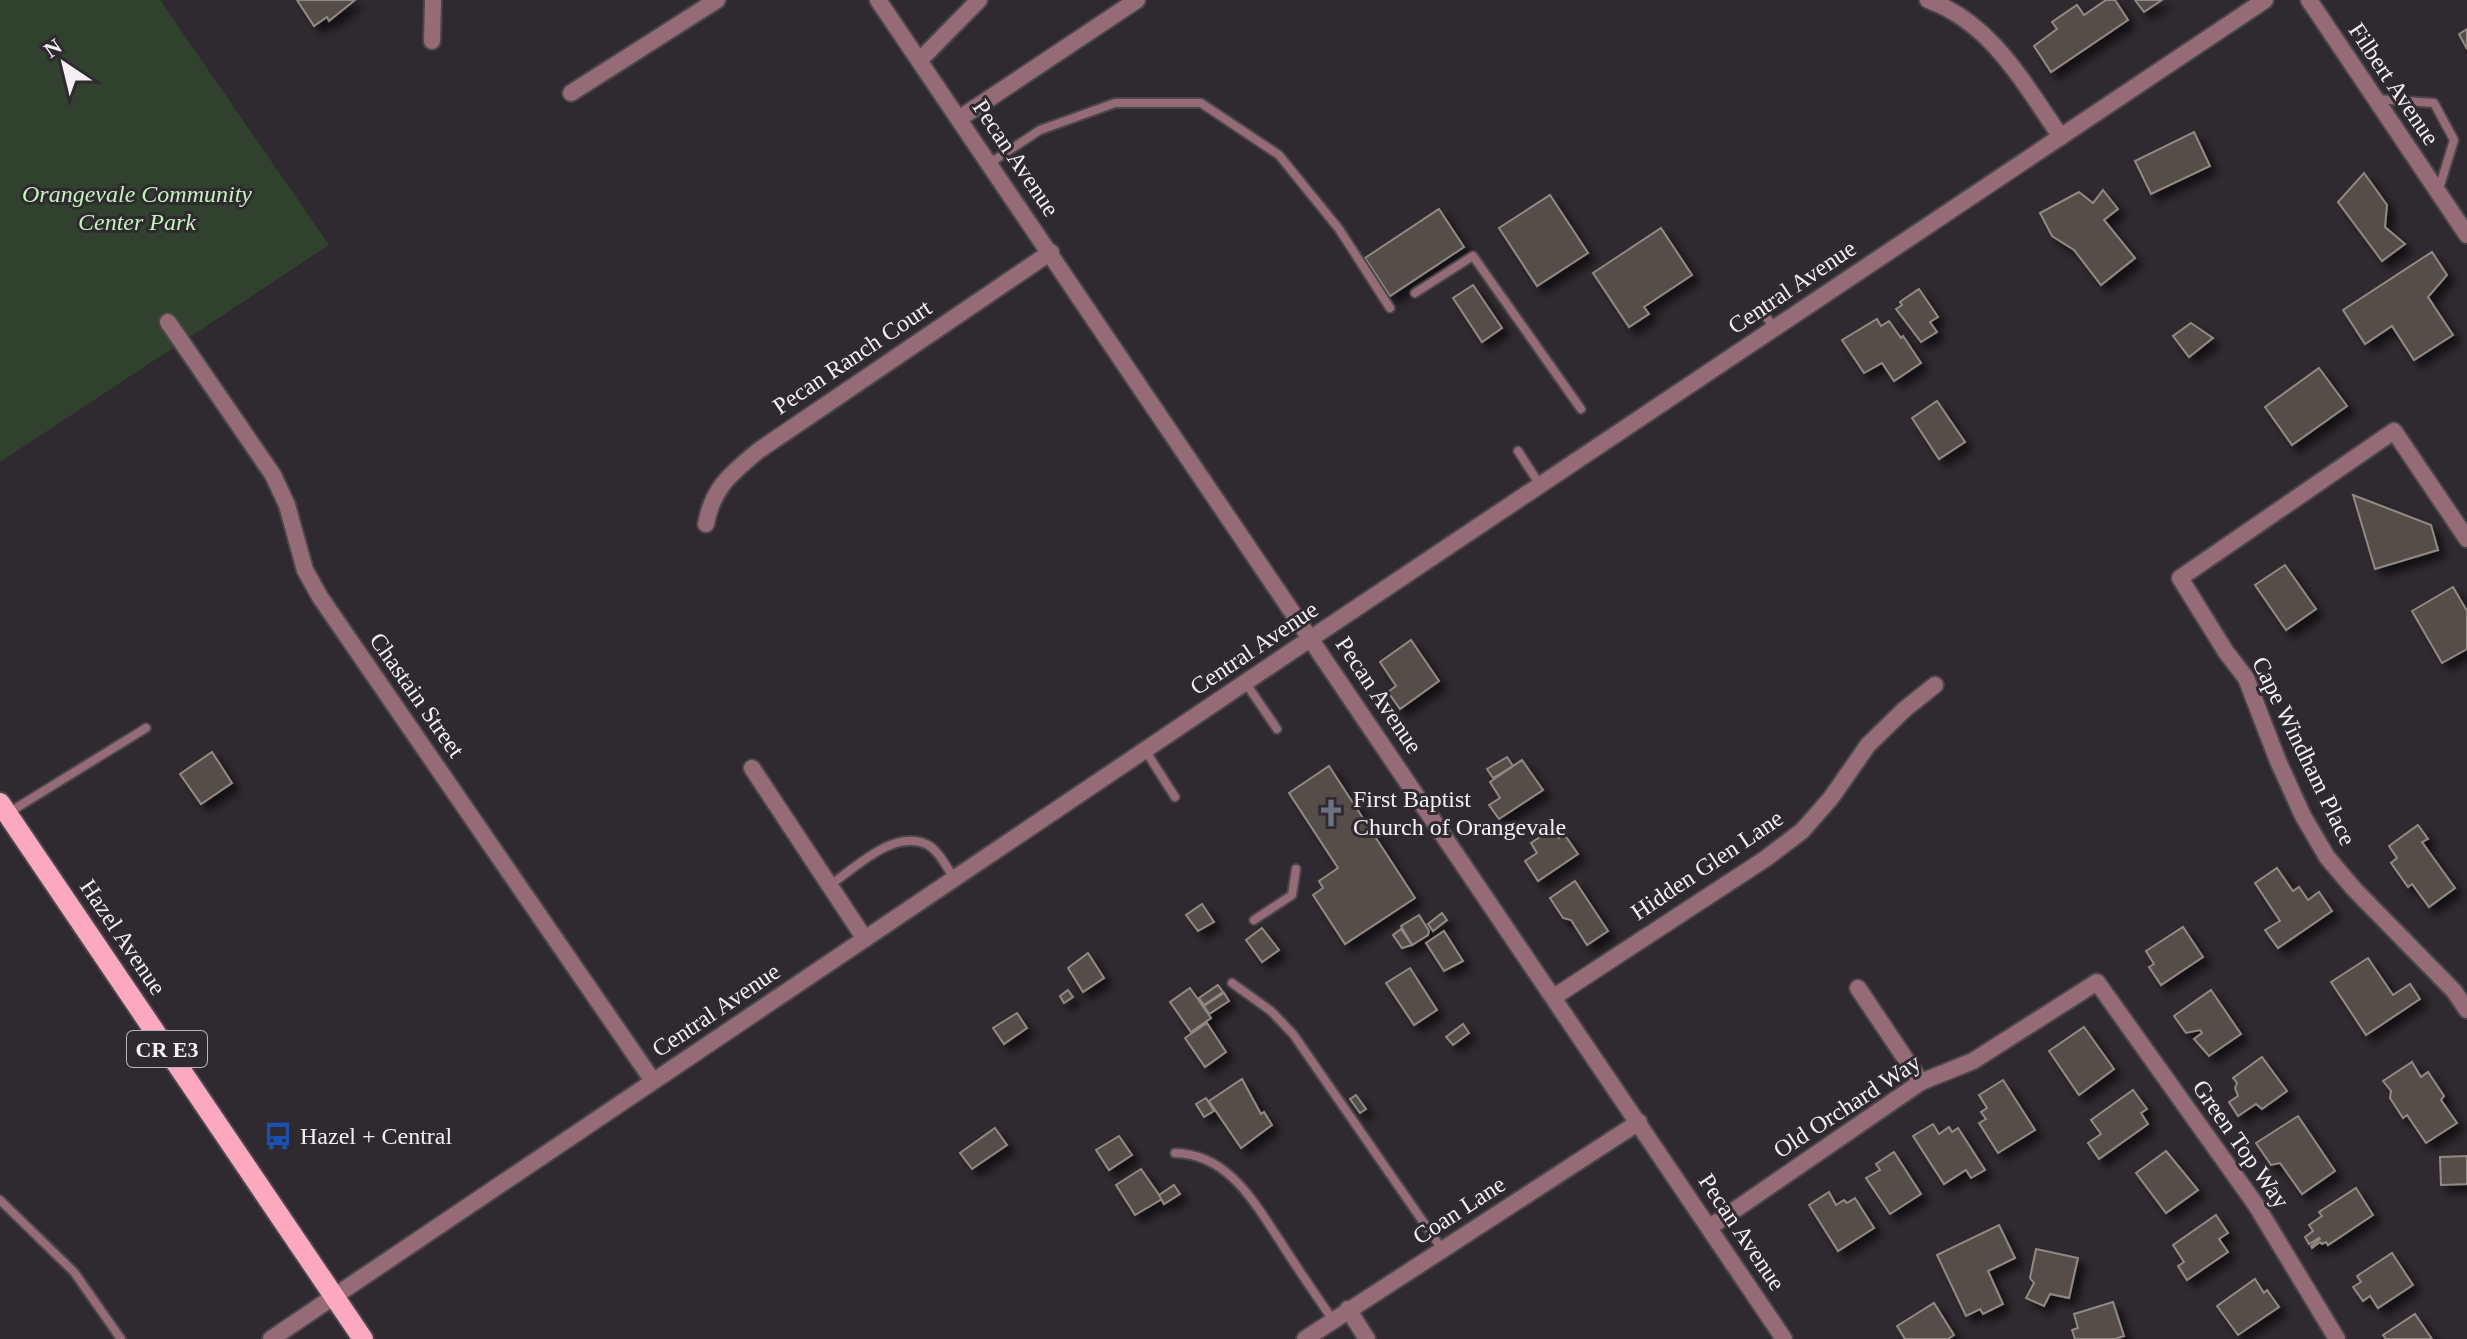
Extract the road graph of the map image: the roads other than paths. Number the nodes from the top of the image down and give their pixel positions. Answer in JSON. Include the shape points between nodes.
{"nodes":[{"id":1,"x":433,"y":0,"type":"edge"},
{"id":2,"x":717,"y":0,"type":"edge"},
{"id":3,"x":878,"y":0,"type":"edge"},
{"id":4,"x":979,"y":0,"type":"edge"},
{"id":5,"x":1137,"y":0,"type":"edge"},
{"id":6,"x":1928,"y":0,"type":"edge"},
{"id":7,"x":2265,"y":0,"type":"edge"},
{"id":8,"x":2309,"y":0,"type":"edge"},
{"id":9,"x":432,"y":41,"type":"dead end"},
{"id":10,"x":920,"y":60,"type":"junction"},
{"id":11,"x":571,"y":93,"type":"dead end"},
{"id":12,"x":2375,"y":99,"type":"junction"},
{"id":13,"x":960,"y":118,"type":"junction"},
{"id":14,"x":2061,"y":137,"type":"junction"},
{"id":15,"x":990,"y":163,"type":"junction"},
{"id":16,"x":2438,"y":192,"type":"junction"},
{"id":17,"x":2467,"y":235,"type":"edge"},
{"id":18,"x":1051,"y":252,"type":"junction"},
{"id":19,"x":1415,"y":293,"type":"dead end"},
{"id":20,"x":1390,"y":308,"type":"dead end"},
{"id":21,"x":1760,"y":309,"type":"dead end"},
{"id":22,"x":168,"y":322,"type":"dead end"},
{"id":23,"x":1774,"y":327,"type":"junction"},
{"id":24,"x":1581,"y":409,"type":"dead end"},
{"id":25,"x":1518,"y":451,"type":"dead end"},
{"id":26,"x":1540,"y":485,"type":"junction"},
{"id":27,"x":706,"y":524,"type":"dead end"},
{"id":28,"x":2467,"y":539,"type":"edge"},
{"id":29,"x":1312,"y":638,"type":"junction"},
{"id":30,"x":1245,"y":682,"type":"junction"},
{"id":31,"x":1935,"y":685,"type":"dead end"},
{"id":32,"x":146,"y":728,"type":"dead end"},
{"id":33,"x":1277,"y":729,"type":"dead end"},
{"id":34,"x":1145,"y":750,"type":"junction"},
{"id":35,"x":752,"y":768,"type":"dead end"},
{"id":36,"x":1175,"y":797,"type":"dead end"},
{"id":37,"x":3,"y":812,"type":"edge"},
{"id":38,"x":1296,"y":869,"type":"dead end"},
{"id":39,"x":954,"y":878,"type":"junction"},
{"id":40,"x":829,"y":885,"type":"junction"},
{"id":41,"x":1254,"y":920,"type":"dead end"},
{"id":42,"x":865,"y":939,"type":"junction"},
{"id":43,"x":2097,"y":982,"type":"joint"},
{"id":44,"x":1232,"y":983,"type":"dead end"},
{"id":45,"x":1858,"y":988,"type":"dead end"},
{"id":46,"x":1554,"y":997,"type":"junction"},
{"id":47,"x":2467,"y":1010,"type":"edge"},
{"id":48,"x":653,"y":1081,"type":"junction"},
{"id":49,"x":1921,"y":1082,"type":"junction"},
{"id":50,"x":1639,"y":1122,"type":"junction"},
{"id":51,"x":1175,"y":1153,"type":"dead end"},
{"id":52,"x":0,"y":1200,"type":"edge"},
{"id":53,"x":1710,"y":1227,"type":"junction"},
{"id":54,"x":1442,"y":1249,"type":"junction"},
{"id":55,"x":334,"y":1296,"type":"junction"},
{"id":56,"x":1348,"y":1309,"type":"junction"},
{"id":57,"x":1333,"y":1320,"type":"junction"},
{"id":58,"x":121,"y":1339,"type":"edge"},
{"id":59,"x":271,"y":1339,"type":"edge"},
{"id":60,"x":363,"y":1339,"type":"edge"},
{"id":61,"x":1305,"y":1339,"type":"edge"},
{"id":62,"x":1367,"y":1339,"type":"edge"},
{"id":63,"x":1784,"y":1339,"type":"edge"},
{"id":64,"x":2337,"y":1339,"type":"edge"}],
"edges":[{"from":1,"to":9,"type":"street"},
{"from":2,"to":11,"type":"street"},
{"from":3,"to":10,"type":"street","name":"Pecan Avenue"},
{"from":4,"to":10,"type":"street"},
{"from":5,"to":13,"type":"street"},
{"from":6,"to":14,"type":"street","via":[[1987,37]]},
{"from":7,"to":14,"type":"street","name":"Central Avenue"},
{"from":8,"to":12,"type":"street","name":"Filbert Avenue"},
{"from":10,"to":13,"type":"street","name":"Pecan Avenue"},
{"from":12,"to":16,"type":"street","name":"Filbert Avenue"},
{"from":12,"to":16,"type":"lane","via":[[2434,103],[2454,140]]},
{"from":13,"to":15,"type":"street","name":"Pecan Avenue"},
{"from":14,"to":23,"type":"street","name":"Central Avenue"},
{"from":15,"to":18,"type":"street","name":"Pecan Avenue"},
{"from":15,"to":20,"type":"lane","via":[[1040,130],[1115,103],[1201,103],[1279,155],[1339,229]]},
{"from":16,"to":17,"type":"street","name":"Filbert Avenue"},
{"from":18,"to":27,"type":"street","name":"Pecan Ranch Court","via":[[758,451],[715,492]]},
{"from":18,"to":29,"type":"street","name":"Pecan Avenue"},
{"from":19,"to":24,"type":"lane","via":[[1473,256]]},
{"from":21,"to":23,"type":"lane"},
{"from":22,"to":48,"type":"street","name":"Chastain Street","via":[[273,475],[305,570],[320,597]]},
{"from":23,"to":26,"type":"street","name":"Central Avenue"},
{"from":25,"to":26,"type":"lane"},
{"from":26,"to":29,"type":"street","name":"Central Avenue"},
{"from":28,"to":47,"type":"street","name":"Cape Windham Place","via":[[2394,431],[2180,578],[2246,678],[2291,788],[2327,857]]},
{"from":29,"to":30,"type":"street","name":"Central Avenue"},
{"from":29,"to":46,"type":"street","name":"Pecan Avenue"},
{"from":30,"to":33,"type":"lane"},
{"from":30,"to":34,"type":"street","name":"Central Avenue"},
{"from":31,"to":46,"type":"street","name":"Hidden Glen Lane","via":[[1868,745],[1802,831]]},
{"from":32,"to":37,"type":"lane"},
{"from":34,"to":36,"type":"lane"},
{"from":34,"to":39,"type":"street","name":"Central Avenue"},
{"from":35,"to":40,"type":"street"},
{"from":37,"to":55,"type":"main road","name":"Hazel Avenue","number":"CR E3"},
{"from":38,"to":41,"type":"lane","via":[[1292,895]]},
{"from":39,"to":40,"type":"lane","via":[[929,845],[914,840],[891,843]]},
{"from":39,"to":42,"type":"street","name":"Central Avenue"},
{"from":40,"to":42,"type":"street"},
{"from":42,"to":48,"type":"street","name":"Central Avenue"},
{"from":43,"to":49,"type":"street","name":"Old Orchard Way","via":[[1973,1061]]},
{"from":43,"to":64,"type":"street","name":"Green Top Way","via":[[2256,1205]]},
{"from":44,"to":54,"type":"lane","via":[[1293,1034]]},
{"from":45,"to":49,"type":"street"},
{"from":46,"to":50,"type":"street","name":"Pecan Avenue"},
{"from":48,"to":55,"type":"street","name":"Central Avenue"},
{"from":49,"to":53,"type":"street","name":"Old Orchard Way"},
{"from":50,"to":53,"type":"street","name":"Pecan Avenue"},
{"from":50,"to":54,"type":"street","name":"Coan Lane"},
{"from":51,"to":57,"type":"lane","via":[[1192,1153],[1236,1179]]},
{"from":52,"to":58,"type":"lane","via":[[74,1272]]},
{"from":53,"to":63,"type":"street","name":"Pecan Avenue"},
{"from":54,"to":56,"type":"street","name":"Coan Lane"},
{"from":55,"to":59,"type":"street","name":"Central Avenue"},
{"from":55,"to":60,"type":"main road","name":"Hazel Avenue","number":"CR E3"},
{"from":56,"to":57,"type":"street","name":"Coan Lane"},
{"from":56,"to":62,"type":"street"},
{"from":57,"to":61,"type":"street","name":"Coan Lane"}]}
